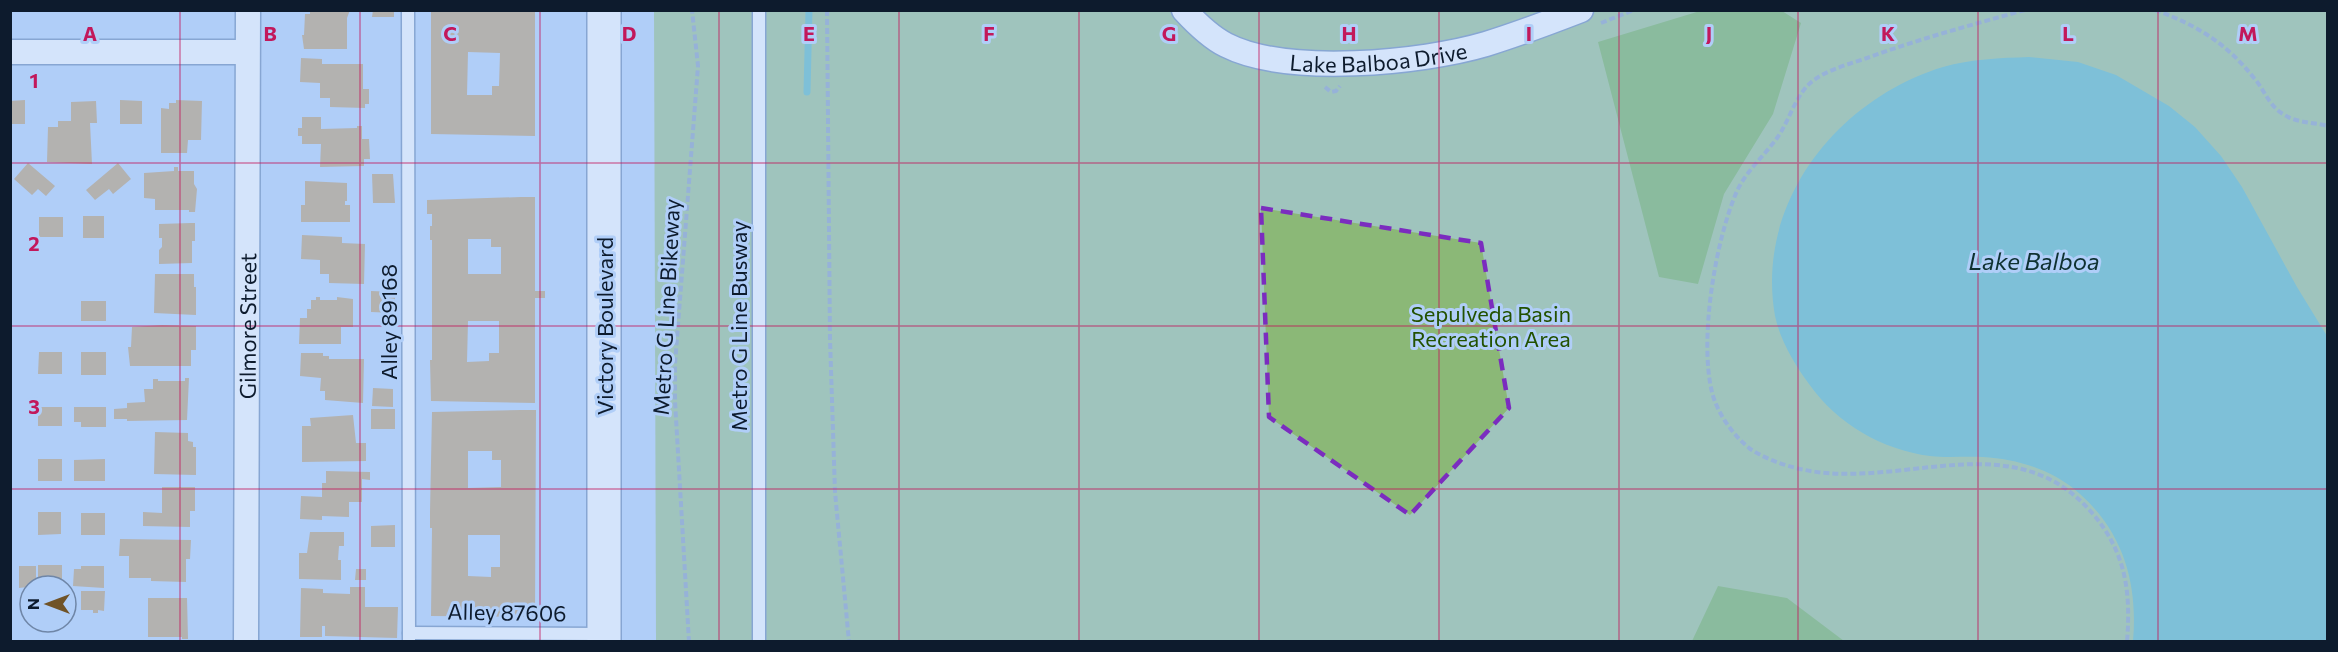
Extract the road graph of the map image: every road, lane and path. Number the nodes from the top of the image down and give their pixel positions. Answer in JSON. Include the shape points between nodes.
{"nodes":[{"id":1,"x":248,"y":10,"type":"edge"},
{"id":2,"x":408,"y":10,"type":"edge"},
{"id":3,"x":604,"y":10,"type":"edge"},
{"id":4,"x":692,"y":10,"type":"edge"},
{"id":5,"x":759,"y":10,"type":"edge"},
{"id":6,"x":827,"y":10,"type":"edge"},
{"id":7,"x":1184,"y":10,"type":"edge"},
{"id":8,"x":1581,"y":10,"type":"edge"},
{"id":9,"x":2025,"y":10,"type":"edge"},
{"id":10,"x":2155,"y":10,"type":"edge"},
{"id":11,"x":10,"y":52,"type":"edge"},
{"id":12,"x":247,"y":52,"type":"junction"},
{"id":13,"x":2328,"y":126,"type":"edge"},
{"id":14,"x":409,"y":637,"type":"edge"},
{"id":15,"x":604,"y":638,"type":"edge"},
{"id":16,"x":246,"y":642,"type":"edge"},
{"id":17,"x":689,"y":642,"type":"edge"},
{"id":18,"x":759,"y":642,"type":"edge"},
{"id":19,"x":849,"y":642,"type":"edge"},
{"id":20,"x":2127,"y":642,"type":"edge"}],
"edges":[{"from":1,"to":12,"type":"street","name":"Gilmore Street"},
{"from":2,"to":14,"type":"lane","name":"Alley 89168"},
{"from":3,"to":15,"type":"main road","name":"Victory Boulevard"},
{"from":4,"to":17,"type":"path","name":"Metro G Line Bikeway","via":[[698,66],[675,364]]},
{"from":5,"to":18,"type":"lane","name":"Metro G Line Busway"},
{"from":6,"to":19,"type":"path","via":[[835,492]]},
{"from":7,"to":8,"type":"street","name":"Lake Balboa Drive","via":[[1225,45],[1248,54],[1309,64],[1436,55],[1485,44]]},
{"from":9,"to":20,"type":"path","via":[[1916,40],[1830,71],[1804,89],[1780,134],[1736,193],[1719,250],[1710,305],[1707,343],[1712,394],[1732,431],[1750,449],[1806,470],[1862,474],[1987,463],[2024,468],[2051,480],[2089,509],[2117,552],[2129,596]]},
{"from":10,"to":13,"type":"path","via":[[2203,31],[2227,48],[2281,113],[2296,121]]},
{"from":11,"to":12,"type":"street"},
{"from":12,"to":16,"type":"street","name":"Gilmore Street"},
{"from":14,"to":15,"type":"lane","name":"Alley 87606"}]}
